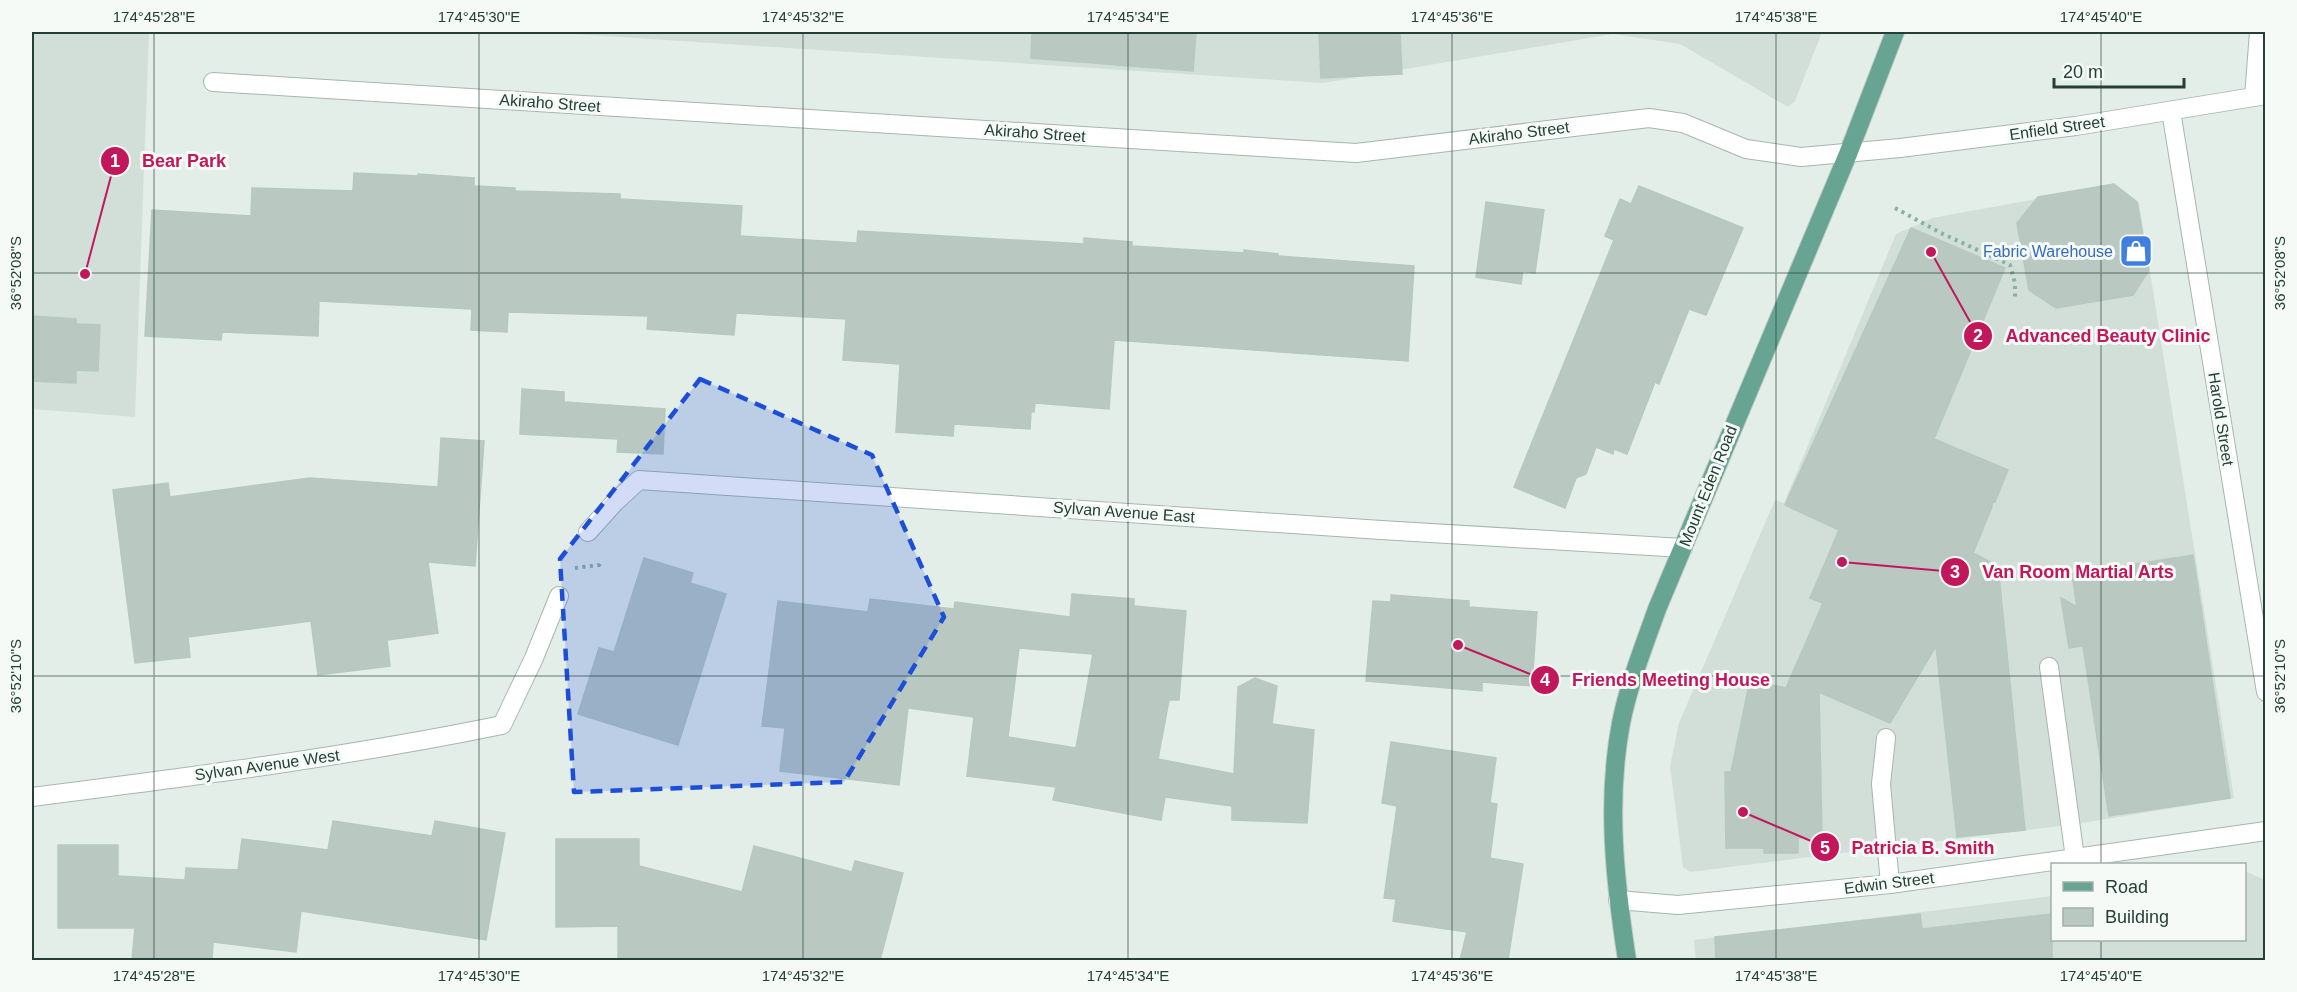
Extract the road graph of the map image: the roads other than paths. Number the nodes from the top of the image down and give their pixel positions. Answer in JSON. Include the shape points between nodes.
{"nodes":[{"id":1,"x":1895,"y":32,"type":"edge"},
{"id":2,"x":2259,"y":32,"type":"edge"},
{"id":3,"x":213,"y":82,"type":"dead end"},
{"id":4,"x":2260,"y":96,"type":"edge"},
{"id":5,"x":2171,"y":111,"type":"junction"},
{"id":6,"x":1848,"y":154,"type":"junction"},
{"id":7,"x":588,"y":532,"type":"dead end"},
{"id":8,"x":1683,"y":548,"type":"junction"},
{"id":9,"x":559,"y":596,"type":"dead end"},
{"id":10,"x":2049,"y":667,"type":"dead end"},
{"id":11,"x":2265,"y":692,"type":"edge"},
{"id":12,"x":1886,"y":738,"type":"dead end"},
{"id":13,"x":32,"y":797,"type":"edge"},
{"id":14,"x":2265,"y":831,"type":"edge"},
{"id":15,"x":2075,"y":858,"type":"junction"},
{"id":16,"x":1890,"y":884,"type":"junction"},
{"id":17,"x":1618,"y":900,"type":"junction"},
{"id":18,"x":1627,"y":960,"type":"edge"}],
"edges":[{"from":1,"to":6,"type":"main road","name":"Mount Eden Road"},
{"from":2,"to":4,"type":"street"},
{"from":3,"to":6,"type":"street","name":"Akiraho Street","via":[[1356,153],[1649,118],[1683,123],[1746,149],[1778,155]]},
{"from":4,"to":5,"type":"street","name":"Enfield Street"},
{"from":5,"to":6,"type":"street","name":"Enfield Street"},
{"from":5,"to":11,"type":"street","name":"Harold Street"},
{"from":6,"to":8,"type":"main road","name":"Mount Eden Road"},
{"from":7,"to":8,"type":"street","name":"Sylvan Avenue East","via":[[639,480]]},
{"from":8,"to":17,"type":"main road","name":"Mount Eden Road","via":[[1632,679],[1621,722],[1614,775]]},
{"from":9,"to":13,"type":"street","name":"Sylvan Avenue West","via":[[502,725],[329,756]]},
{"from":10,"to":15,"type":"street"},
{"from":12,"to":16,"type":"street","via":[[1881,784]]},
{"from":14,"to":15,"type":"street","name":"Edwin Street"},
{"from":15,"to":16,"type":"street","name":"Edwin Street"},
{"from":16,"to":17,"type":"street","name":"Edwin Street","via":[[1678,905]]},
{"from":17,"to":18,"type":"main road","name":"Mount Eden Road"}]}
